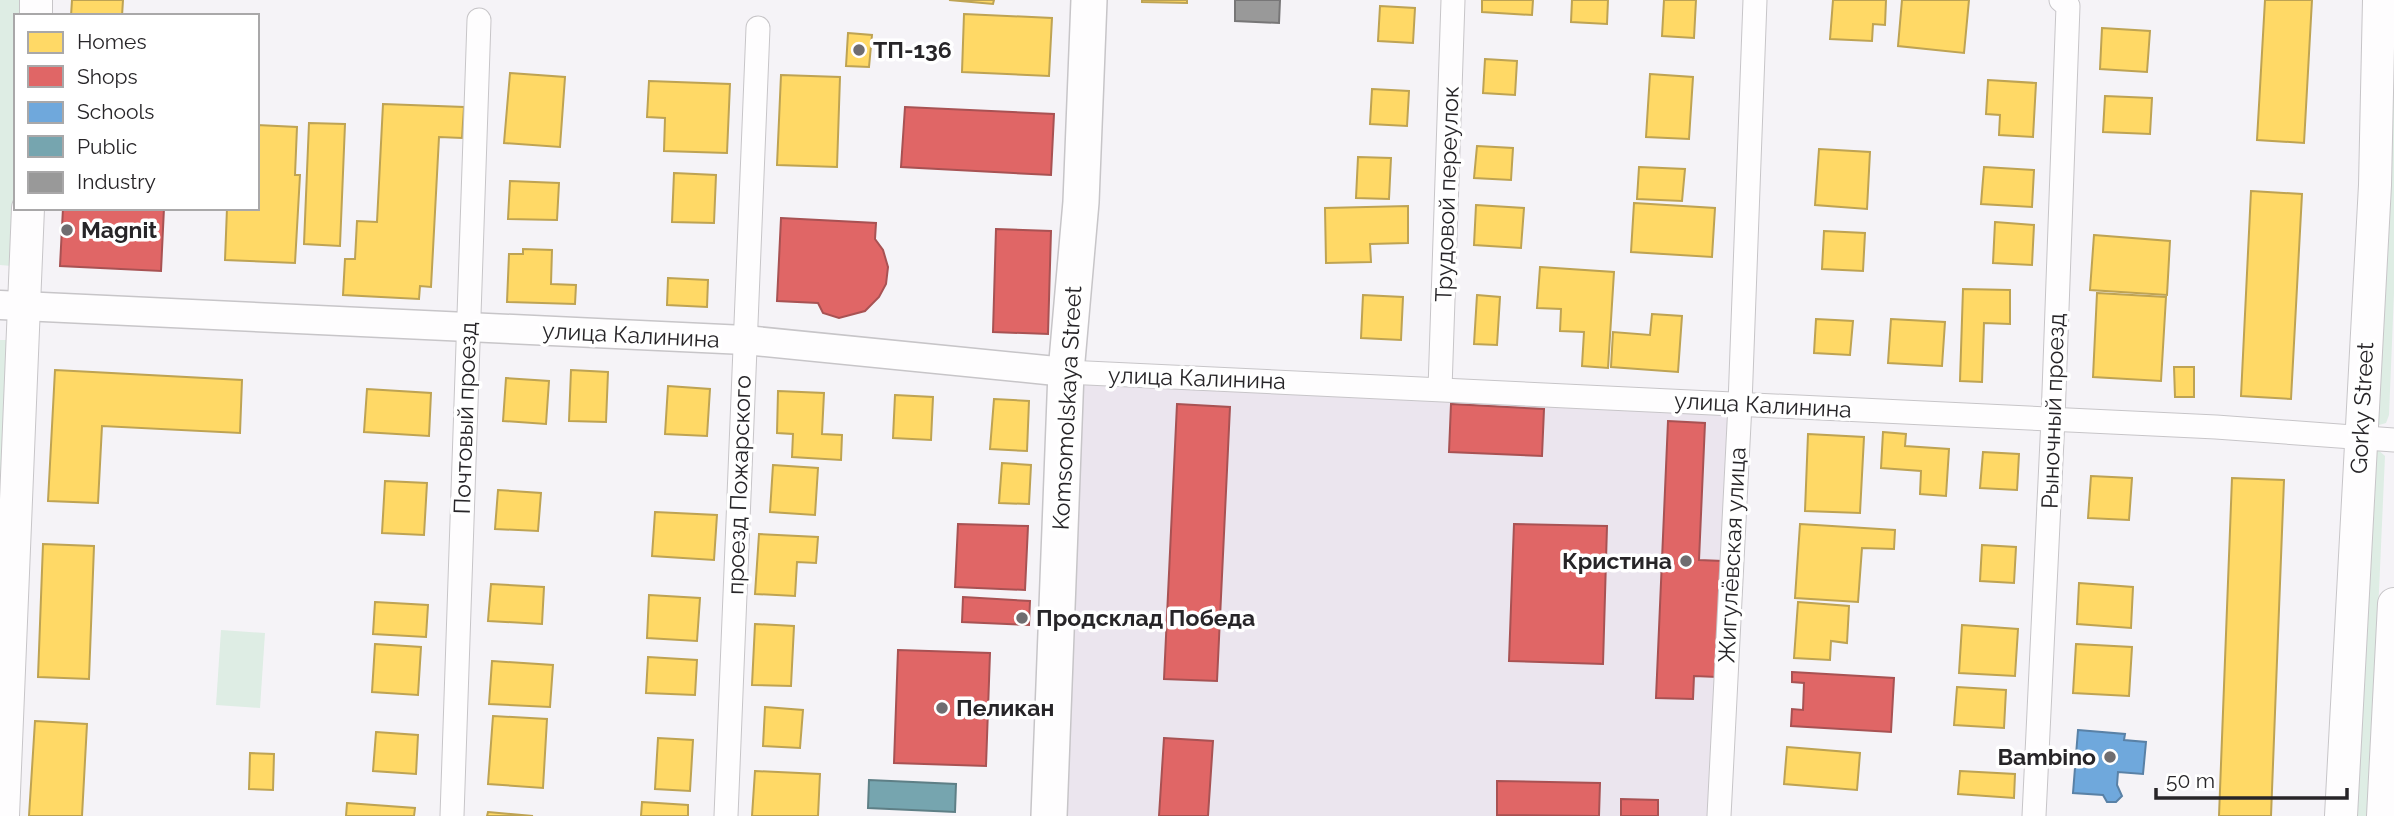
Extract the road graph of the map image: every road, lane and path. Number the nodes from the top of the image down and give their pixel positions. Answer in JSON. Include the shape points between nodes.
{"nodes":[{"id":1,"x":1089,"y":0,"type":"edge"},
{"id":2,"x":1453,"y":0,"type":"edge"},
{"id":3,"x":1755,"y":0,"type":"edge"},
{"id":4,"x":2379,"y":0,"type":"edge"},
{"id":5,"x":2065,"y":3,"type":"edge"},
{"id":6,"x":479,"y":20,"type":"dead end"},
{"id":7,"x":758,"y":28,"type":"dead end"},
{"id":8,"x":28,"y":210,"type":"edge"},
{"id":9,"x":11,"y":305,"type":"edge"},
{"id":10,"x":468,"y":327,"type":"junction"},
{"id":11,"x":745,"y":340,"type":"junction"},
{"id":12,"x":1066,"y":372,"type":"junction"},
{"id":13,"x":1440,"y":389,"type":"junction"},
{"id":14,"x":1740,"y":404,"type":"junction"},
{"id":15,"x":2053,"y":419,"type":"junction"},
{"id":16,"x":2361,"y":436,"type":"junction"},
{"id":17,"x":2394,"y":440,"type":"edge"},
{"id":18,"x":2394,"y":604,"type":"edge"},
{"id":19,"x":3,"y":816,"type":"edge"},
{"id":20,"x":453,"y":816,"type":"edge"},
{"id":21,"x":726,"y":816,"type":"edge"},
{"id":22,"x":1049,"y":816,"type":"edge"},
{"id":23,"x":1719,"y":816,"type":"edge"},
{"id":24,"x":2034,"y":816,"type":"edge"},
{"id":25,"x":2341,"y":816,"type":"edge"},
{"id":26,"x":2383,"y":816,"type":"edge"}],
"edges":[{"from":1,"to":12,"type":"main road","name":"Komsomolskaya Street","via":[[1081,202]]},
{"from":2,"to":13,"type":"street","name":"Трудовой переулок"},
{"from":3,"to":14,"type":"street","name":"Жигулёвская улица"},
{"from":4,"to":16,"type":"main road","name":"Gorky Street","via":[[2375,185]]},
{"from":5,"to":15,"type":"street","name":"Рыночный проезд"},
{"from":6,"to":10,"type":"street","name":"Почтовый проезд"},
{"from":7,"to":11,"type":"street","name":"проезд Пожарского"},
{"from":8,"to":9,"type":"main road"},
{"from":9,"to":10,"type":"street","name":"улица Калинина"},
{"from":9,"to":19,"type":"main road"},
{"from":10,"to":11,"type":"street","name":"улица Калинина"},
{"from":10,"to":20,"type":"street","name":"Почтовый проезд"},
{"from":11,"to":12,"type":"street","name":"улица Калинина"},
{"from":11,"to":21,"type":"street","name":"проезд Пожарского"},
{"from":12,"to":13,"type":"street","name":"улица Калинина"},
{"from":12,"to":22,"type":"main road","name":"Komsomolskaya Street"},
{"from":13,"to":14,"type":"street","name":"улица Калинина"},
{"from":14,"to":15,"type":"street","name":"улица Калинина"},
{"from":14,"to":23,"type":"street","name":"Жигулёвская улица"},
{"from":15,"to":16,"type":"street","name":"улица Калинина"},
{"from":15,"to":24,"type":"street","name":"Рыночный проезд"},
{"from":16,"to":17,"type":"street","name":"улица Калинина"},
{"from":16,"to":25,"type":"main road","name":"Gorky Street"},
{"from":18,"to":26,"type":"main road"}]}
